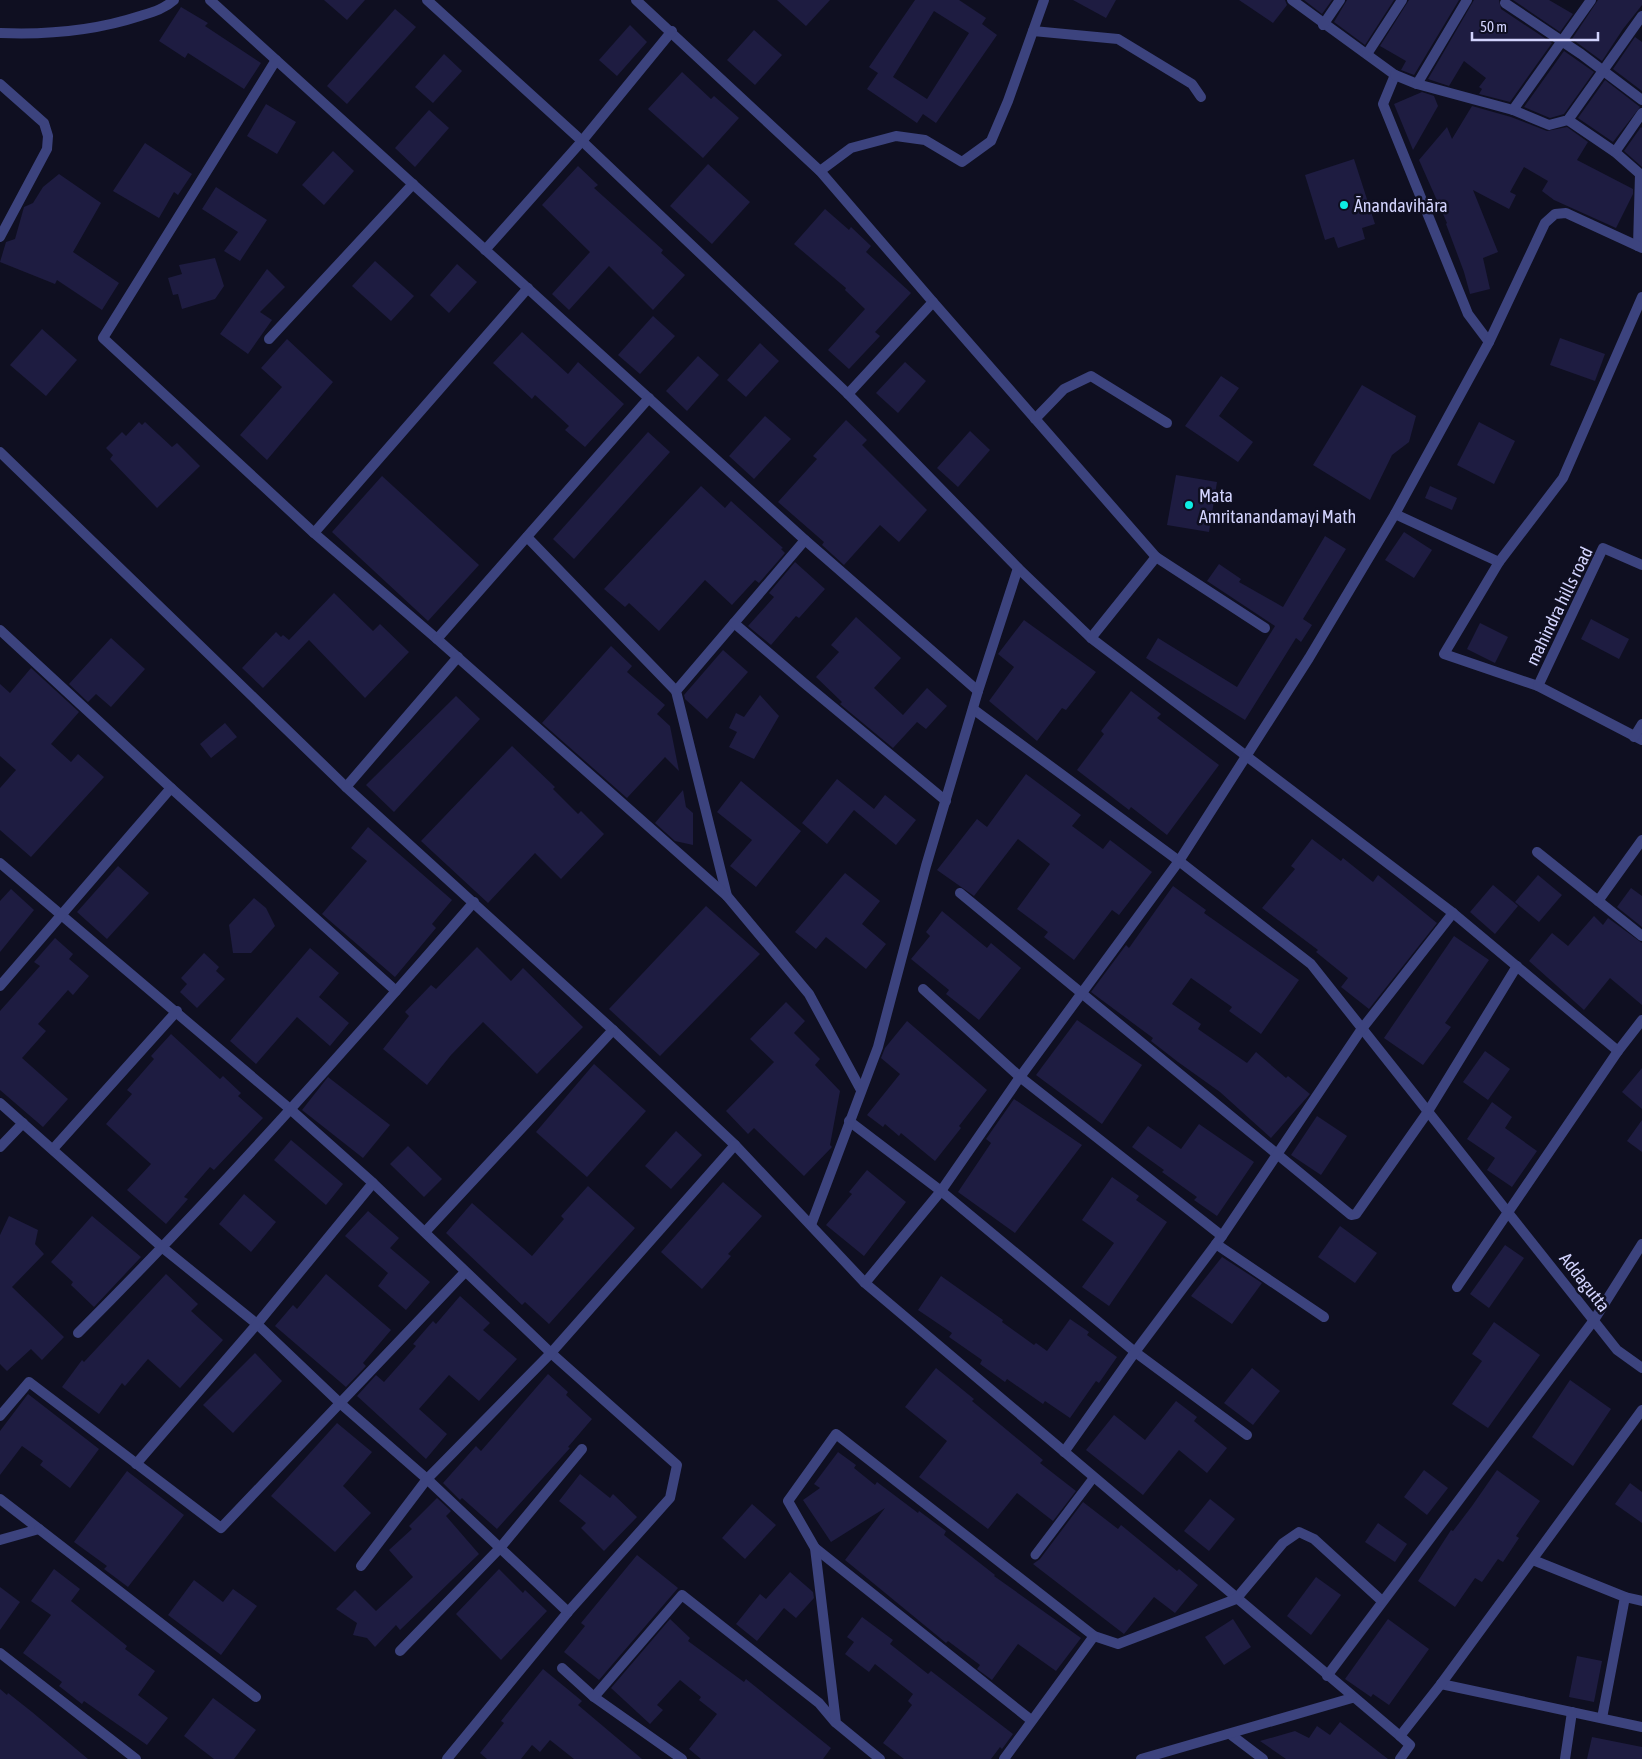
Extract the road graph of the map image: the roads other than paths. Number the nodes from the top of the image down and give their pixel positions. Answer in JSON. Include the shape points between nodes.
{"nodes":[{"id":1,"x":174,"y":0,"type":"edge"},
{"id":2,"x":210,"y":0,"type":"edge"},
{"id":3,"x":427,"y":0,"type":"edge"},
{"id":4,"x":636,"y":0,"type":"edge"},
{"id":5,"x":1044,"y":0,"type":"edge"},
{"id":6,"x":1292,"y":0,"type":"edge"},
{"id":7,"x":1340,"y":0,"type":"edge"},
{"id":8,"x":1402,"y":0,"type":"edge"},
{"id":9,"x":1467,"y":0,"type":"edge"},
{"id":10,"x":1592,"y":0,"type":"edge"},
{"id":11,"x":1504,"y":1,"type":"edge"},
{"id":12,"x":1642,"y":16,"type":"edge"},
{"id":13,"x":1323,"y":25,"type":"junction"},
{"id":14,"x":672,"y":31,"type":"junction"},
{"id":15,"x":1033,"y":31,"type":"junction"},
{"id":16,"x":0,"y":33,"type":"edge"},
{"id":17,"x":1560,"y":42,"type":"junction"},
{"id":18,"x":1367,"y":54,"type":"junction"},
{"id":19,"x":276,"y":60,"type":"junction"},
{"id":20,"x":1601,"y":71,"type":"junction"},
{"id":21,"x":1395,"y":75,"type":"junction"},
{"id":22,"x":0,"y":84,"type":"edge"},
{"id":23,"x":1417,"y":84,"type":"junction"},
{"id":24,"x":1201,"y":97,"type":"dead end"},
{"id":25,"x":1642,"y":100,"type":"edge"},
{"id":26,"x":1513,"y":110,"type":"junction"},
{"id":27,"x":1642,"y":113,"type":"edge"},
{"id":28,"x":1568,"y":120,"type":"junction"},
{"id":29,"x":582,"y":141,"type":"junction"},
{"id":30,"x":1616,"y":152,"type":"junction"},
{"id":31,"x":820,"y":171,"type":"junction"},
{"id":32,"x":1641,"y":173,"type":"edge"},
{"id":33,"x":412,"y":184,"type":"junction"},
{"id":34,"x":0,"y":237,"type":"edge"},
{"id":35,"x":1640,"y":247,"type":"edge"},
{"id":36,"x":485,"y":250,"type":"junction"},
{"id":37,"x":528,"y":288,"type":"junction"},
{"id":38,"x":1642,"y":297,"type":"edge"},
{"id":39,"x":933,"y":302,"type":"junction"},
{"id":40,"x":269,"y":339,"type":"dead end"},
{"id":41,"x":1489,"y":342,"type":"junction"},
{"id":42,"x":848,"y":394,"type":"junction"},
{"id":43,"x":649,"y":398,"type":"junction"},
{"id":44,"x":1035,"y":419,"type":"junction"},
{"id":45,"x":1167,"y":423,"type":"dead end"},
{"id":46,"x":0,"y":452,"type":"edge"},
{"id":47,"x":1395,"y":514,"type":"junction"},
{"id":48,"x":314,"y":533,"type":"junction"},
{"id":49,"x":526,"y":537,"type":"junction"},
{"id":50,"x":805,"y":540,"type":"junction"},
{"id":51,"x":1156,"y":557,"type":"junction"},
{"id":52,"x":1499,"y":562,"type":"junction"},
{"id":53,"x":1642,"y":565,"type":"edge"},
{"id":54,"x":1018,"y":568,"type":"junction"},
{"id":55,"x":734,"y":623,"type":"junction"},
{"id":56,"x":1265,"y":628,"type":"dead end"},
{"id":57,"x":0,"y":630,"type":"edge"},
{"id":58,"x":1091,"y":638,"type":"junction"},
{"id":59,"x":437,"y":639,"type":"junction"},
{"id":60,"x":458,"y":657,"type":"junction"},
{"id":61,"x":1538,"y":686,"type":"junction"},
{"id":62,"x":676,"y":691,"type":"junction"},
{"id":63,"x":978,"y":691,"type":"junction"},
{"id":64,"x":973,"y":709,"type":"junction"},
{"id":65,"x":1642,"y":724,"type":"edge"},
{"id":66,"x":1638,"y":738,"type":"edge"},
{"id":67,"x":1246,"y":756,"type":"junction"},
{"id":68,"x":346,"y":786,"type":"junction"},
{"id":69,"x":171,"y":788,"type":"junction"},
{"id":70,"x":946,"y":801,"type":"junction"},
{"id":71,"x":1642,"y":840,"type":"edge"},
{"id":72,"x":1537,"y":852,"type":"dead end"},
{"id":73,"x":1179,"y":861,"type":"junction"},
{"id":74,"x":0,"y":863,"type":"edge"},
{"id":75,"x":960,"y":893,"type":"dead end"},
{"id":76,"x":726,"y":896,"type":"junction"},
{"id":77,"x":1598,"y":901,"type":"junction"},
{"id":78,"x":474,"y":902,"type":"junction"},
{"id":79,"x":1453,"y":913,"type":"junction"},
{"id":80,"x":61,"y":914,"type":"junction"},
{"id":81,"x":1642,"y":936,"type":"edge"},
{"id":82,"x":1517,"y":966,"type":"junction"},
{"id":83,"x":0,"y":986,"type":"edge"},
{"id":84,"x":923,"y":989,"type":"dead end"},
{"id":85,"x":396,"y":992,"type":"junction"},
{"id":86,"x":1083,"y":992,"type":"junction"},
{"id":87,"x":177,"y":1011,"type":"junction"},
{"id":88,"x":1642,"y":1020,"type":"edge"},
{"id":89,"x":613,"y":1030,"type":"junction"},
{"id":90,"x":1361,"y":1030,"type":"junction"},
{"id":91,"x":1618,"y":1051,"type":"junction"},
{"id":92,"x":1020,"y":1077,"type":"junction"},
{"id":93,"x":861,"y":1090,"type":"junction"},
{"id":94,"x":0,"y":1103,"type":"edge"},
{"id":95,"x":290,"y":1109,"type":"junction"},
{"id":96,"x":1428,"y":1113,"type":"junction"},
{"id":97,"x":849,"y":1121,"type":"junction"},
{"id":98,"x":22,"y":1123,"type":"junction"},
{"id":99,"x":735,"y":1145,"type":"junction"},
{"id":100,"x":0,"y":1147,"type":"edge"},
{"id":101,"x":53,"y":1149,"type":"junction"},
{"id":102,"x":1277,"y":1152,"type":"junction"},
{"id":103,"x":373,"y":1183,"type":"junction"},
{"id":104,"x":940,"y":1192,"type":"junction"},
{"id":105,"x":1507,"y":1213,"type":"junction"},
{"id":106,"x":811,"y":1225,"type":"junction"},
{"id":107,"x":424,"y":1232,"type":"junction"},
{"id":108,"x":1219,"y":1240,"type":"junction"},
{"id":109,"x":1642,"y":1244,"type":"edge"},
{"id":110,"x":163,"y":1248,"type":"junction"},
{"id":111,"x":465,"y":1272,"type":"junction"},
{"id":112,"x":865,"y":1283,"type":"junction"},
{"id":113,"x":1457,"y":1287,"type":"dead end"},
{"id":114,"x":1324,"y":1317,"type":"dead end"},
{"id":115,"x":1594,"y":1320,"type":"junction"},
{"id":116,"x":257,"y":1324,"type":"junction"},
{"id":117,"x":78,"y":1333,"type":"dead end"},
{"id":118,"x":1135,"y":1352,"type":"junction"},
{"id":119,"x":551,"y":1353,"type":"junction"},
{"id":120,"x":1642,"y":1368,"type":"edge"},
{"id":121,"x":341,"y":1404,"type":"junction"},
{"id":122,"x":1642,"y":1410,"type":"edge"},
{"id":123,"x":0,"y":1416,"type":"edge"},
{"id":124,"x":1247,"y":1435,"type":"dead end"},
{"id":125,"x":582,"y":1449,"type":"dead end"},
{"id":126,"x":1064,"y":1452,"type":"junction"},
{"id":127,"x":136,"y":1464,"type":"junction"},
{"id":128,"x":1094,"y":1477,"type":"junction"},
{"id":129,"x":427,"y":1479,"type":"junction"},
{"id":130,"x":0,"y":1499,"type":"edge"},
{"id":131,"x":39,"y":1529,"type":"junction"},
{"id":132,"x":0,"y":1540,"type":"edge"},
{"id":133,"x":500,"y":1548,"type":"junction"},
{"id":134,"x":815,"y":1548,"type":"junction"},
{"id":135,"x":1035,"y":1555,"type":"dead end"},
{"id":136,"x":1533,"y":1560,"type":"junction"},
{"id":137,"x":362,"y":1566,"type":"dead end"},
{"id":138,"x":1625,"y":1597,"type":"junction"},
{"id":139,"x":1236,"y":1599,"type":"junction"},
{"id":140,"x":1382,"y":1601,"type":"junction"},
{"id":141,"x":1642,"y":1601,"type":"edge"},
{"id":142,"x":568,"y":1612,"type":"junction"},
{"id":143,"x":1094,"y":1636,"type":"junction"},
{"id":144,"x":400,"y":1651,"type":"dead end"},
{"id":145,"x":0,"y":1653,"type":"edge"},
{"id":146,"x":562,"y":1668,"type":"dead end"},
{"id":147,"x":1327,"y":1676,"type":"junction"},
{"id":148,"x":1441,"y":1684,"type":"junction"},
{"id":149,"x":256,"y":1697,"type":"dead end"},
{"id":150,"x":594,"y":1697,"type":"junction"},
{"id":151,"x":1352,"y":1698,"type":"junction"},
{"id":152,"x":1572,"y":1712,"type":"junction"},
{"id":153,"x":1602,"y":1718,"type":"junction"},
{"id":154,"x":1031,"y":1720,"type":"junction"},
{"id":155,"x":836,"y":1723,"type":"junction"},
{"id":156,"x":1642,"y":1727,"type":"edge"},
{"id":157,"x":1230,"y":1734,"type":"junction"},
{"id":158,"x":1400,"y":1736,"type":"junction"},
{"id":159,"x":136,"y":1759,"type":"edge"},
{"id":160,"x":447,"y":1759,"type":"edge"},
{"id":161,"x":682,"y":1759,"type":"edge"},
{"id":162,"x":880,"y":1759,"type":"edge"},
{"id":163,"x":1004,"y":1759,"type":"edge"},
{"id":164,"x":1142,"y":1759,"type":"edge"},
{"id":165,"x":1263,"y":1759,"type":"edge"},
{"id":166,"x":1400,"y":1759,"type":"edge"},
{"id":167,"x":1565,"y":1759,"type":"edge"}],
"edges":[{"from":1,"to":16,"type":"street","via":[[166,8],[109,26],[43,34]]},
{"from":2,"to":19,"type":"street"},
{"from":3,"to":29,"type":"street"},
{"from":4,"to":14,"type":"street"},
{"from":5,"to":15,"type":"street"},
{"from":6,"to":13,"type":"street"},
{"from":7,"to":13,"type":"street"},
{"from":8,"to":18,"type":"street"},
{"from":9,"to":23,"type":"street"},
{"from":10,"to":17,"type":"street"},
{"from":11,"to":17,"type":"street"},
{"from":12,"to":20,"type":"street"},
{"from":13,"to":18,"type":"street"},
{"from":14,"to":29,"type":"street"},
{"from":14,"to":31,"type":"street"},
{"from":15,"to":24,"type":"street","via":[[1118,38],[1192,84]]},
{"from":15,"to":31,"type":"street","via":[[991,141],[962,162],[925,140],[896,136],[852,148]]},
{"from":17,"to":20,"type":"street"},
{"from":17,"to":26,"type":"street"},
{"from":18,"to":21,"type":"street"},
{"from":19,"to":33,"type":"street"},
{"from":19,"to":48,"type":"street","via":[[103,338]]},
{"from":20,"to":25,"type":"street"},
{"from":20,"to":28,"type":"street"},
{"from":21,"to":23,"type":"street"},
{"from":21,"to":41,"type":"street","via":[[1383,104],[1468,314]]},
{"from":22,"to":34,"type":"street","via":[[44,123],[48,136],[46,149]]},
{"from":23,"to":26,"type":"street"},
{"from":26,"to":28,"type":"street","via":[[1549,125]]},
{"from":27,"to":30,"type":"street"},
{"from":28,"to":30,"type":"street"},
{"from":29,"to":36,"type":"street"},
{"from":29,"to":42,"type":"street"},
{"from":30,"to":32,"type":"street"},
{"from":31,"to":39,"type":"street"},
{"from":32,"to":35,"type":"street"},
{"from":33,"to":36,"type":"street"},
{"from":33,"to":40,"type":"street"},
{"from":35,"to":41,"type":"street","via":[[1566,213],[1555,214],[1545,223]]},
{"from":36,"to":37,"type":"street"},
{"from":37,"to":43,"type":"street"},
{"from":37,"to":48,"type":"street"},
{"from":38,"to":52,"type":"street","via":[[1563,478]]},
{"from":39,"to":42,"type":"street"},
{"from":39,"to":44,"type":"street"},
{"from":41,"to":47,"type":"street"},
{"from":42,"to":54,"type":"street"},
{"from":43,"to":49,"type":"street"},
{"from":43,"to":50,"type":"street"},
{"from":44,"to":45,"type":"street","via":[[1064,389],[1091,376]]},
{"from":44,"to":51,"type":"street"},
{"from":46,"to":68,"type":"street"},
{"from":47,"to":52,"type":"street"},
{"from":47,"to":67,"type":"street"},
{"from":48,"to":59,"type":"street"},
{"from":49,"to":59,"type":"street"},
{"from":49,"to":62,"type":"street"},
{"from":50,"to":55,"type":"street"},
{"from":50,"to":63,"type":"street"},
{"from":51,"to":56,"type":"street"},
{"from":51,"to":58,"type":"street"},
{"from":52,"to":61,"type":"street","via":[[1444,654]]},
{"from":53,"to":61,"type":"street","name":"mahindra hills road","via":[[1603,548]]},
{"from":54,"to":58,"type":"street"},
{"from":54,"to":63,"type":"street"},
{"from":55,"to":62,"type":"street"},
{"from":55,"to":70,"type":"street"},
{"from":57,"to":69,"type":"street"},
{"from":58,"to":67,"type":"street"},
{"from":59,"to":60,"type":"street"},
{"from":60,"to":68,"type":"street"},
{"from":60,"to":76,"type":"street"},
{"from":61,"to":66,"type":"street"},
{"from":62,"to":76,"type":"street"},
{"from":63,"to":64,"type":"street"},
{"from":64,"to":70,"type":"street"},
{"from":64,"to":73,"type":"street","name":"Addagutta"},
{"from":65,"to":66,"type":"street"},
{"from":67,"to":73,"type":"street"},
{"from":67,"to":79,"type":"street"},
{"from":68,"to":78,"type":"street"},
{"from":69,"to":80,"type":"street"},
{"from":69,"to":85,"type":"street"},
{"from":70,"to":93,"type":"street","via":[[883,1030]]},
{"from":71,"to":77,"type":"street"},
{"from":72,"to":77,"type":"street"},
{"from":73,"to":86,"type":"street"},
{"from":73,"to":90,"type":"street","name":"Addagutta","via":[[1311,964]]},
{"from":74,"to":80,"type":"street"},
{"from":75,"to":86,"type":"street"},
{"from":76,"to":93,"type":"street","via":[[809,994]]},
{"from":77,"to":81,"type":"street"},
{"from":78,"to":85,"type":"street"},
{"from":78,"to":89,"type":"street"},
{"from":79,"to":82,"type":"street"},
{"from":79,"to":90,"type":"street"},
{"from":80,"to":83,"type":"street"},
{"from":80,"to":87,"type":"street"},
{"from":82,"to":91,"type":"street"},
{"from":82,"to":96,"type":"street"},
{"from":84,"to":92,"type":"street"},
{"from":85,"to":95,"type":"street"},
{"from":86,"to":92,"type":"street"},
{"from":86,"to":102,"type":"street"},
{"from":87,"to":95,"type":"street"},
{"from":87,"to":101,"type":"street"},
{"from":88,"to":91,"type":"street"},
{"from":89,"to":99,"type":"street"},
{"from":89,"to":107,"type":"street"},
{"from":90,"to":96,"type":"street","name":"Addagutta"},
{"from":90,"to":102,"type":"street"},
{"from":91,"to":105,"type":"street"},
{"from":92,"to":104,"type":"street"},
{"from":92,"to":108,"type":"street"},
{"from":93,"to":97,"type":"street"},
{"from":94,"to":98,"type":"street"},
{"from":95,"to":103,"type":"street"},
{"from":95,"to":110,"type":"street"},
{"from":96,"to":102,"type":"street","via":[[1356,1214],[1346,1213]]},
{"from":96,"to":105,"type":"street","name":"Addagutta"},
{"from":97,"to":104,"type":"street"},
{"from":97,"to":106,"type":"street"},
{"from":98,"to":100,"type":"street"},
{"from":98,"to":101,"type":"street"},
{"from":99,"to":106,"type":"street"},
{"from":99,"to":119,"type":"street"},
{"from":101,"to":110,"type":"street"},
{"from":102,"to":108,"type":"street"},
{"from":103,"to":107,"type":"street"},
{"from":103,"to":116,"type":"street"},
{"from":104,"to":112,"type":"street"},
{"from":104,"to":118,"type":"street"},
{"from":105,"to":113,"type":"street"},
{"from":105,"to":115,"type":"street","name":"Addagutta"},
{"from":106,"to":112,"type":"street"},
{"from":107,"to":111,"type":"street"},
{"from":108,"to":114,"type":"street"},
{"from":108,"to":118,"type":"street"},
{"from":109,"to":115,"type":"street"},
{"from":110,"to":116,"type":"street"},
{"from":110,"to":117,"type":"street"},
{"from":111,"to":119,"type":"street"},
{"from":111,"to":121,"type":"street"},
{"from":112,"to":126,"type":"street"},
{"from":115,"to":120,"type":"street","name":"Addagutta","via":[[1616,1350]]},
{"from":115,"to":140,"type":"street"},
{"from":116,"to":121,"type":"street"},
{"from":116,"to":127,"type":"street"},
{"from":118,"to":124,"type":"street"},
{"from":118,"to":126,"type":"street"},
{"from":119,"to":129,"type":"street"},
{"from":119,"to":142,"type":"street","via":[[677,1465],[670,1498]]},
{"from":121,"to":127,"type":"street","via":[[221,1528]]},
{"from":121,"to":129,"type":"street"},
{"from":122,"to":136,"type":"street"},
{"from":123,"to":127,"type":"street","via":[[29,1382]]},
{"from":125,"to":133,"type":"street"},
{"from":126,"to":128,"type":"street"},
{"from":128,"to":135,"type":"lane"},
{"from":128,"to":139,"type":"street"},
{"from":129,"to":133,"type":"street"},
{"from":129,"to":137,"type":"street"},
{"from":130,"to":131,"type":"street"},
{"from":131,"to":132,"type":"street"},
{"from":131,"to":149,"type":"street"},
{"from":133,"to":142,"type":"street"},
{"from":133,"to":144,"type":"street"},
{"from":134,"to":143,"type":"street","via":[[788,1501],[836,1434]]},
{"from":134,"to":154,"type":"street"},
{"from":134,"to":155,"type":"street"},
{"from":136,"to":138,"type":"street"},
{"from":136,"to":148,"type":"street"},
{"from":138,"to":141,"type":"street"},
{"from":138,"to":153,"type":"street"},
{"from":139,"to":140,"type":"street","via":[[1283,1543],[1299,1532],[1314,1539]]},
{"from":139,"to":143,"type":"street","via":[[1118,1644]]},
{"from":139,"to":147,"type":"street"},
{"from":140,"to":147,"type":"street"},
{"from":142,"to":160,"type":"street"},
{"from":143,"to":154,"type":"street"},
{"from":145,"to":159,"type":"street"},
{"from":146,"to":150,"type":"street"},
{"from":147,"to":151,"type":"street"},
{"from":148,"to":152,"type":"street"},
{"from":148,"to":158,"type":"street"},
{"from":150,"to":155,"type":"street","via":[[682,1595],[819,1703]]},
{"from":150,"to":161,"type":"street"},
{"from":151,"to":157,"type":"street"},
{"from":151,"to":158,"type":"street"},
{"from":152,"to":153,"type":"street"},
{"from":152,"to":167,"type":"street"},
{"from":153,"to":156,"type":"street"},
{"from":154,"to":163,"type":"street"},
{"from":155,"to":162,"type":"street"},
{"from":157,"to":164,"type":"street"},
{"from":157,"to":165,"type":"street"},
{"from":158,"to":166,"type":"street","via":[[1410,1745]]}]}
